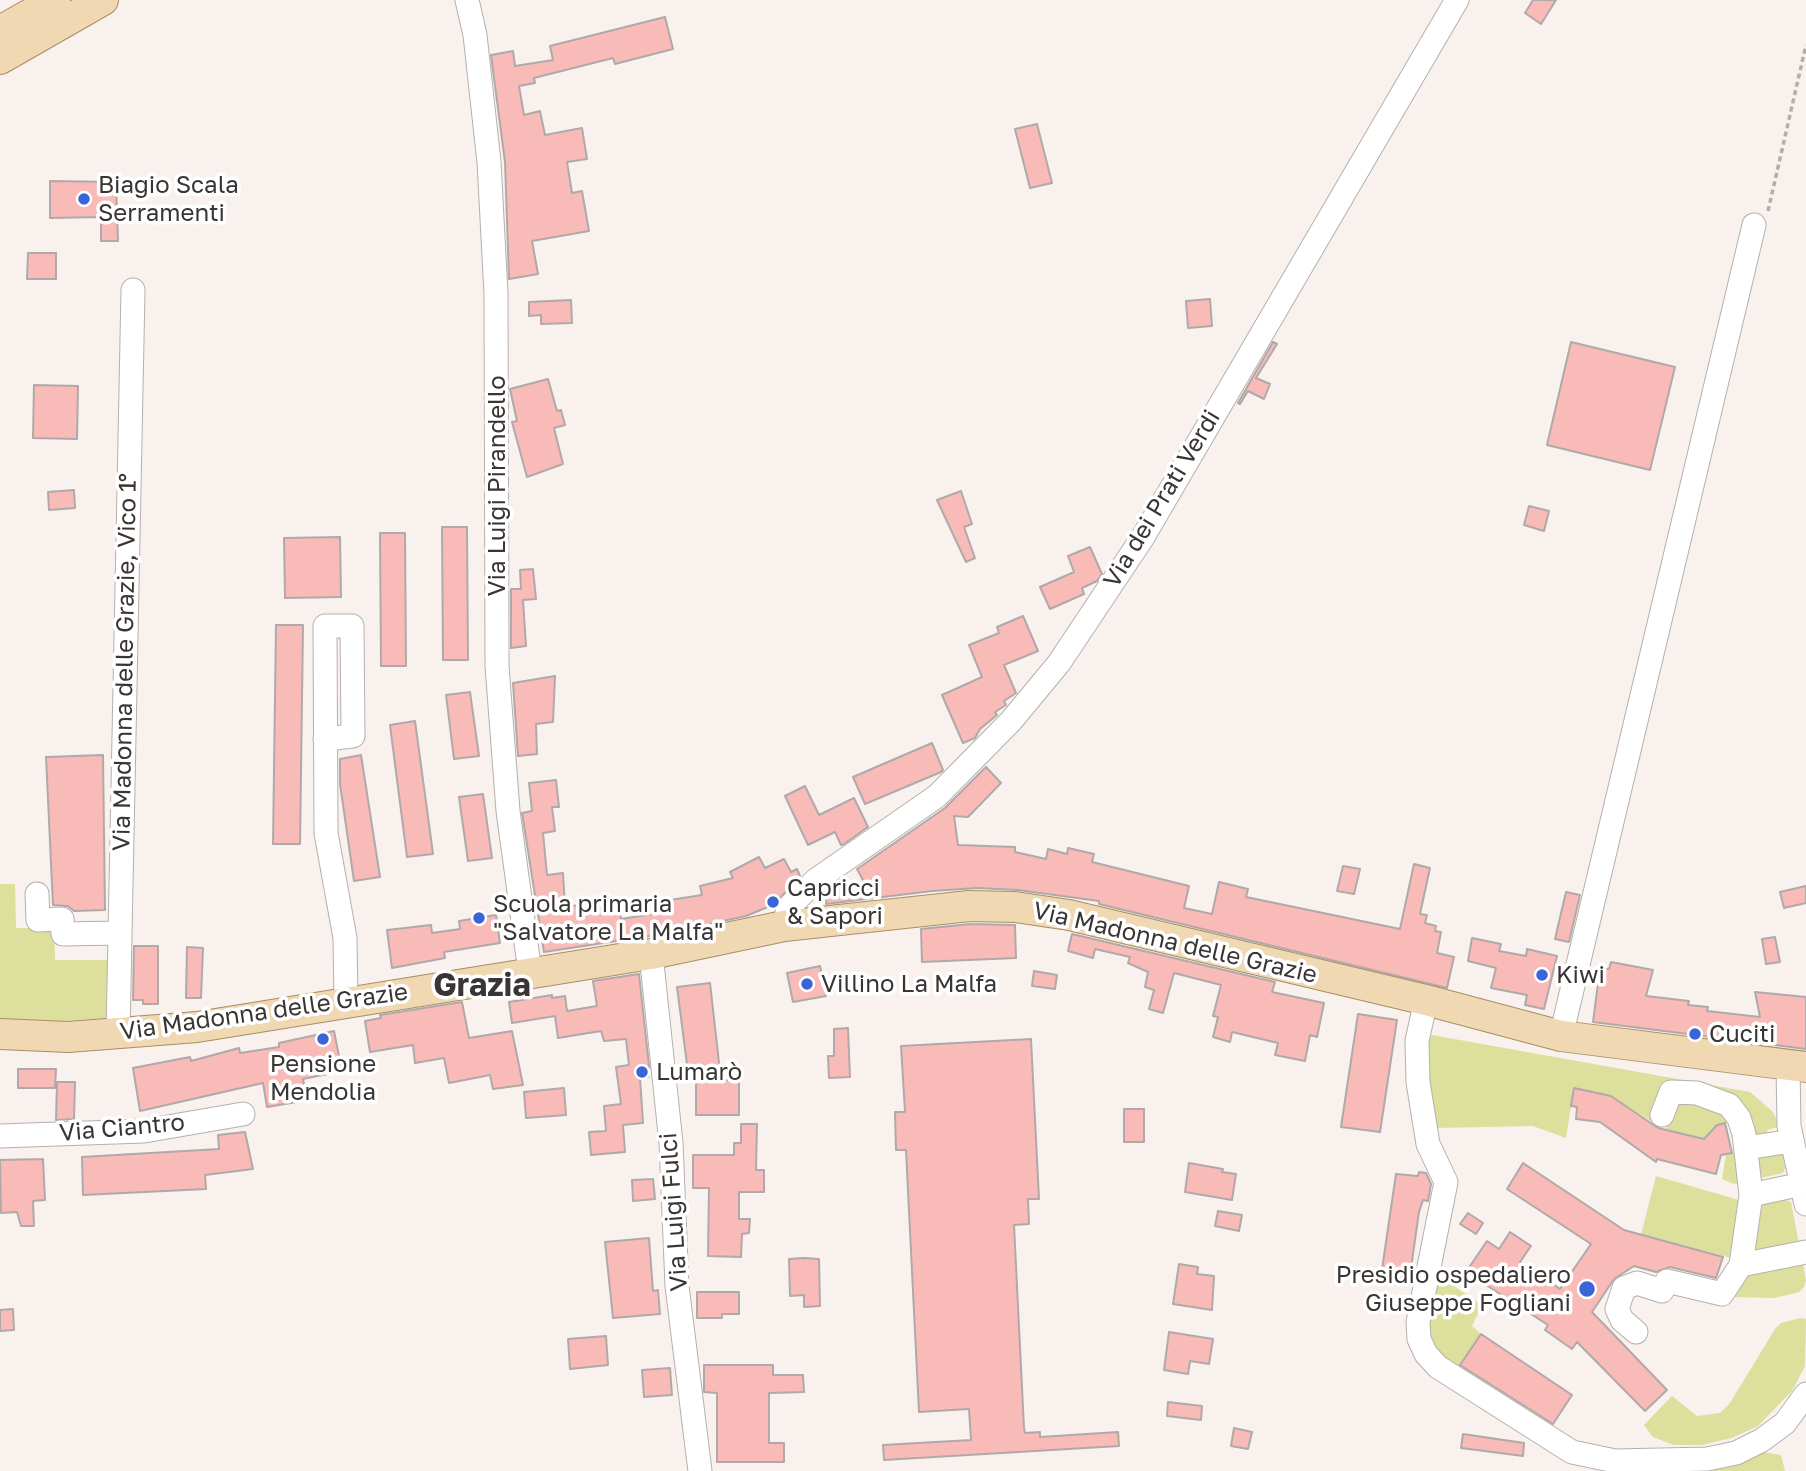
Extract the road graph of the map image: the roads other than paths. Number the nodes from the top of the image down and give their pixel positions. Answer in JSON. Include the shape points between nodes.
{"nodes":[{"id":1,"x":55,"y":0,"type":"edge"},
{"id":2,"x":103,"y":0,"type":"edge"},
{"id":3,"x":467,"y":0,"type":"edge"},
{"id":4,"x":1457,"y":0,"type":"edge"},
{"id":5,"x":0,"y":31,"type":"edge"},
{"id":6,"x":0,"y":59,"type":"edge"},
{"id":7,"x":1754,"y":225,"type":"dead end"},
{"id":8,"x":133,"y":290,"type":"dead end"},
{"id":9,"x":326,"y":739,"type":"dead end"},
{"id":10,"x":37,"y":894,"type":"dead end"},
{"id":11,"x":784,"y":926,"type":"junction"},
{"id":12,"x":120,"y":933,"type":"junction"},
{"id":13,"x":651,"y":954,"type":"junction"},
{"id":14,"x":530,"y":972,"type":"junction"},
{"id":15,"x":1426,"y":1000,"type":"junction"},
{"id":16,"x":346,"y":1002,"type":"junction"},
{"id":17,"x":0,"y":1034,"type":"edge"},
{"id":18,"x":118,"y":1034,"type":"junction"},
{"id":19,"x":1561,"y":1036,"type":"junction"},
{"id":20,"x":1797,"y":1066,"type":"edge"},
{"id":21,"x":243,"y":1114,"type":"dead end"},
{"id":22,"x":1662,"y":1115,"type":"dead end"},
{"id":23,"x":0,"y":1136,"type":"edge"},
{"id":24,"x":1792,"y":1140,"type":"junction"},
{"id":25,"x":1746,"y":1148,"type":"junction"},
{"id":26,"x":1804,"y":1194,"type":"edge"},
{"id":27,"x":1751,"y":1195,"type":"junction"},
{"id":28,"x":1806,"y":1252,"type":"edge"},
{"id":29,"x":1741,"y":1265,"type":"junction"},
{"id":30,"x":1636,"y":1332,"type":"dead end"},
{"id":31,"x":1806,"y":1394,"type":"edge"},
{"id":32,"x":701,"y":1471,"type":"edge"}],
"edges":[{"from":1,"to":5,"type":"main road"},
{"from":2,"to":6,"type":"main road"},
{"from":3,"to":14,"type":"street","name":"Via Luigi Pirandello","via":[[489,162],[496,293],[497,666],[508,811]]},
{"from":4,"to":11,"type":"street","name":"Via dei Prati Verdi","via":[[1143,537],[1059,663],[1011,721],[937,796],[816,880],[788,908]]},
{"from":7,"to":19,"type":"street"},
{"from":8,"to":12,"type":"street","name":"Via Madonna delle Grazie, Vico 1°"},
{"from":9,"to":16,"type":"street","via":[[326,833],[345,938]]},
{"from":10,"to":12,"type":"street","via":[[38,920],[62,919],[63,934]]},
{"from":11,"to":13,"type":"main road","name":"Via Madonna delle Grazie"},
{"from":11,"to":15,"type":"main road","name":"Via Madonna delle Grazie","via":[[923,909],[1014,907],[1069,915]]},
{"from":12,"to":18,"type":"street","name":"Via Madonna delle Grazie, Vico 1°"},
{"from":13,"to":14,"type":"main road","name":"Via Madonna delle Grazie"},
{"from":13,"to":32,"type":"street","name":"Via Luigi Fulci","via":[[671,1143],[677,1286]]},
{"from":14,"to":16,"type":"main road","name":"Via Madonna delle Grazie"},
{"from":15,"to":19,"type":"main road","name":"Via Madonna delle Grazie"},
{"from":15,"to":31,"type":"street","via":[[1417,1041],[1418,1082],[1428,1144],[1446,1182],[1418,1322],[1419,1339],[1438,1367],[1572,1452],[1615,1461],[1707,1459],[1736,1453],[1785,1423]]},
{"from":16,"to":18,"type":"main road","name":"Via Madonna delle Grazie","via":[[197,1027]]},
{"from":17,"to":18,"type":"main road","name":"Via Madonna delle Grazie"},
{"from":19,"to":20,"type":"main road","name":"Via Madonna delle Grazie"},
{"from":20,"to":24,"type":"street","via":[[1789,1126]]},
{"from":21,"to":23,"type":"street","name":"Via Ciantro","via":[[144,1131]]},
{"from":22,"to":25,"type":"street","via":[[1671,1092],[1717,1099],[1739,1118]]},
{"from":24,"to":25,"type":"street"},
{"from":24,"to":26,"type":"street"},
{"from":25,"to":27,"type":"street"},
{"from":26,"to":27,"type":"street"},
{"from":27,"to":29,"type":"street"},
{"from":28,"to":29,"type":"street"},
{"from":29,"to":30,"type":"street","via":[[1722,1294],[1667,1281],[1662,1291],[1637,1283],[1620,1292],[1619,1315]]}]}
